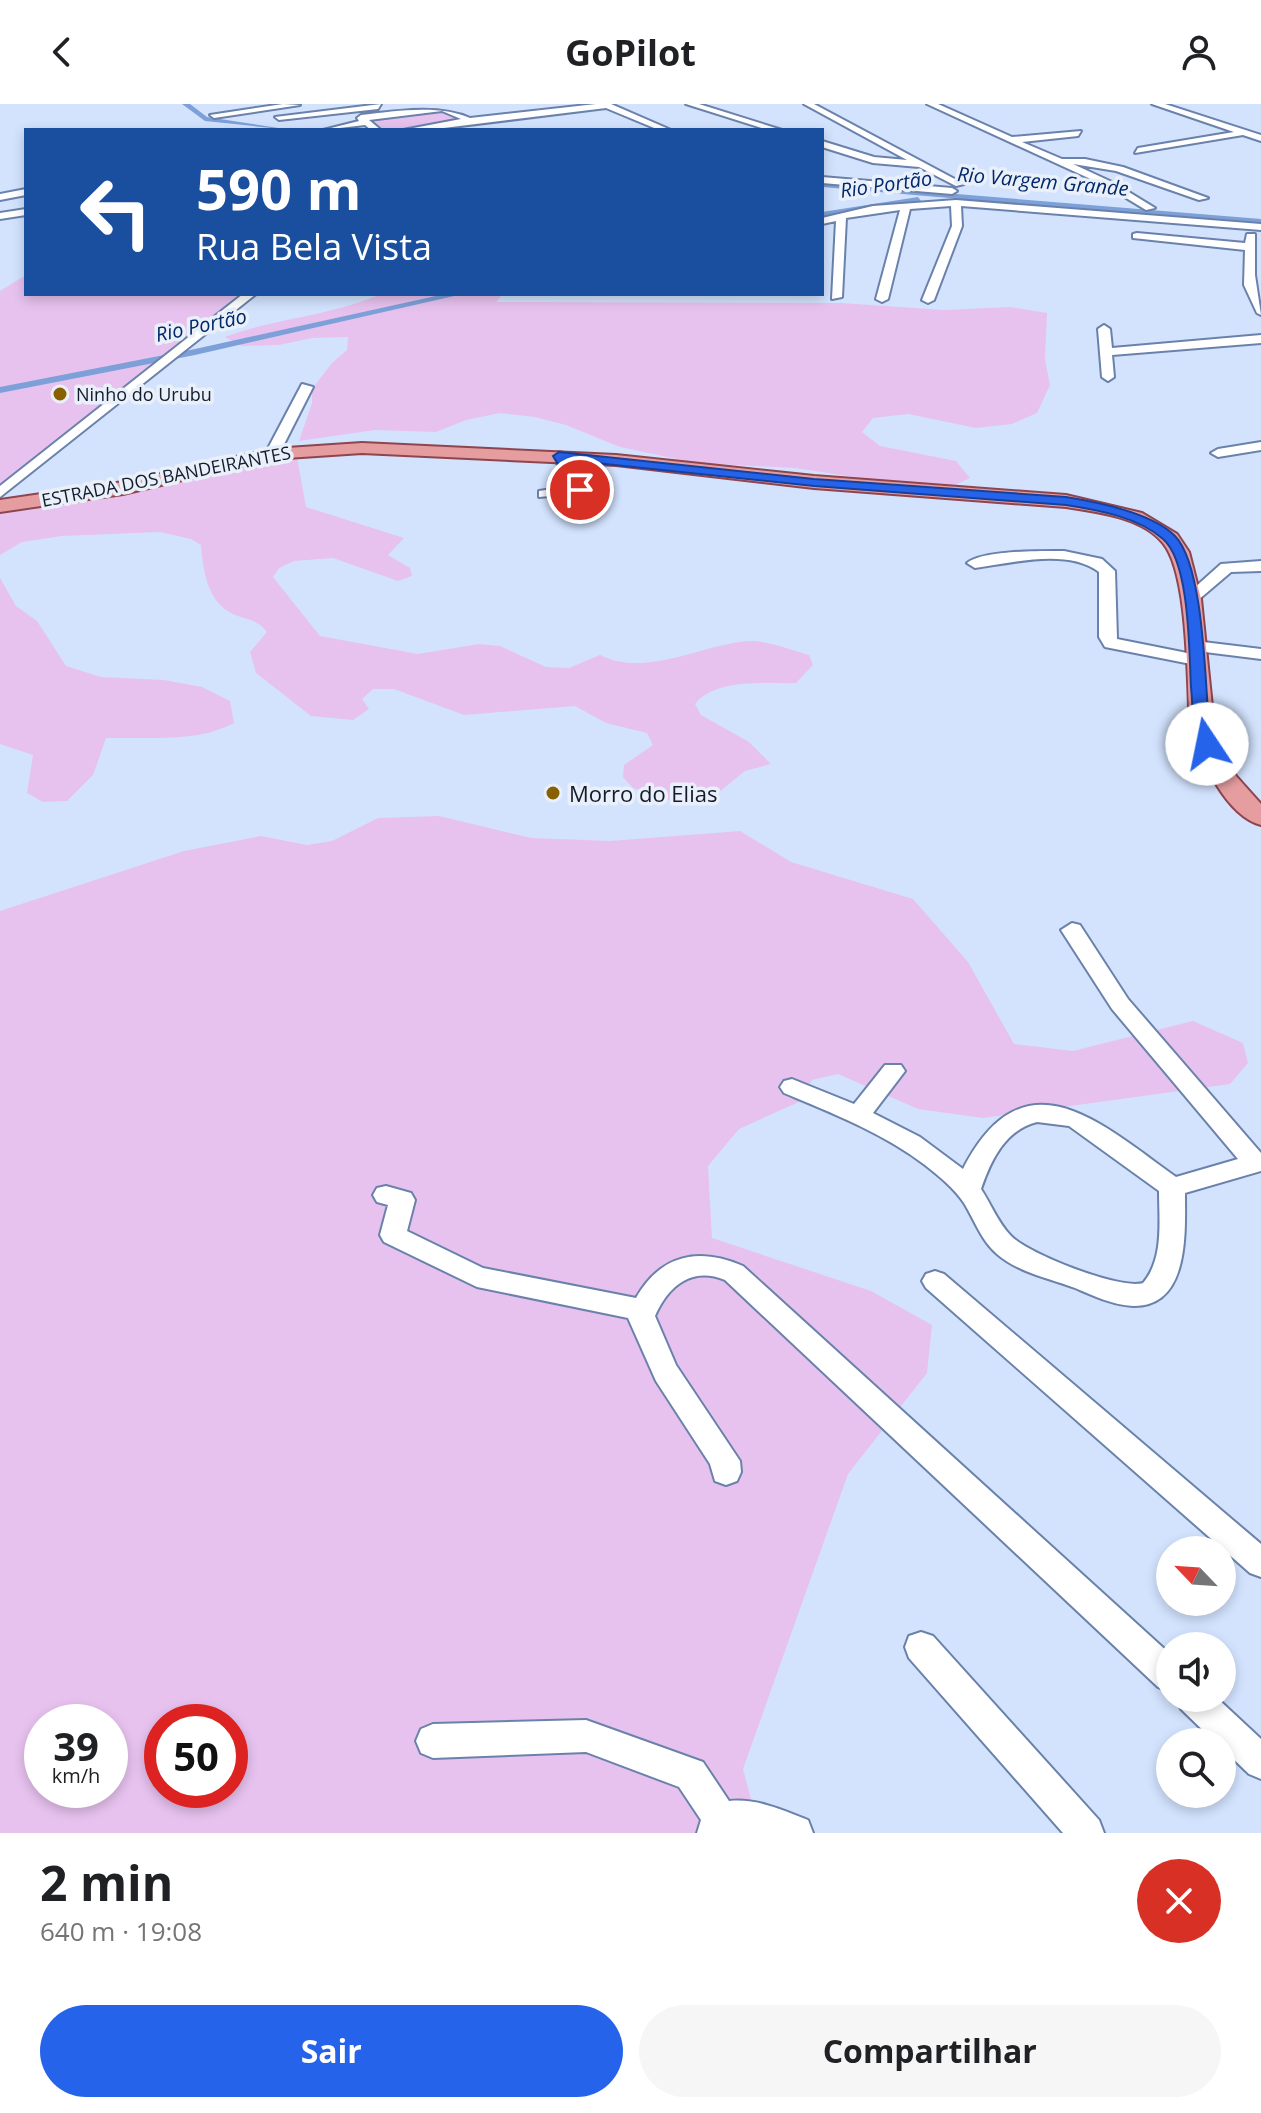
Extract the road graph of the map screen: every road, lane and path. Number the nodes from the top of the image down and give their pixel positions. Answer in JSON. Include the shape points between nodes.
{"nodes":[{"id":1,"x":310,"y":104,"type":"edge"},
{"id":2,"x":325,"y":104,"type":"edge"},
{"id":3,"x":363,"y":104,"type":"edge"},
{"id":4,"x":391,"y":104,"type":"edge"},
{"id":5,"x":606,"y":104,"type":"edge"},
{"id":6,"x":690,"y":104,"type":"edge"},
{"id":7,"x":808,"y":104,"type":"edge"},
{"id":8,"x":931,"y":104,"type":"edge"},
{"id":9,"x":1156,"y":104,"type":"edge"},
{"id":10,"x":1170,"y":104,"type":"edge"},
{"id":11,"x":531,"y":105,"type":"edge"},
{"id":12,"x":403,"y":111,"type":"junction"},
{"id":13,"x":571,"y":111,"type":"junction"},
{"id":14,"x":1189,"y":112,"type":"junction"},
{"id":15,"x":551,"y":113,"type":"junction"},
{"id":16,"x":214,"y":115,"type":"dead end"},
{"id":17,"x":531,"y":116,"type":"junction"},
{"id":18,"x":279,"y":117,"type":"dead end"},
{"id":19,"x":506,"y":118,"type":"junction"},
{"id":20,"x":588,"y":119,"type":"dead end"},
{"id":21,"x":465,"y":121,"type":"junction"},
{"id":22,"x":541,"y":121,"type":"dead end"},
{"id":23,"x":438,"y":126,"type":"junction"},
{"id":24,"x":668,"y":126,"type":"edge"},
{"id":25,"x":854,"y":127,"type":"junction"},
{"id":26,"x":370,"y":128,"type":"edge"},
{"id":27,"x":422,"y":128,"type":"edge"},
{"id":28,"x":444,"y":128,"type":"edge"},
{"id":29,"x":522,"y":128,"type":"dead end"},
{"id":30,"x":771,"y":128,"type":"edge"},
{"id":31,"x":838,"y":129,"type":"dead end"},
{"id":32,"x":1078,"y":133,"type":"dead end"},
{"id":33,"x":1244,"y":133,"type":"junction"},
{"id":34,"x":1261,"y":136,"type":"edge"},
{"id":35,"x":1010,"y":140,"type":"junction"},
{"id":36,"x":824,"y":145,"type":"edge"},
{"id":37,"x":1138,"y":151,"type":"dead end"},
{"id":38,"x":1056,"y":161,"type":"junction"},
{"id":39,"x":925,"y":164,"type":"junction"},
{"id":40,"x":824,"y":180,"type":"edge"},
{"id":41,"x":959,"y":184,"type":"dead end"},
{"id":42,"x":24,"y":192,"type":"edge"},
{"id":43,"x":0,"y":197,"type":"edge"},
{"id":44,"x":1203,"y":198,"type":"dead end"},
{"id":45,"x":991,"y":199,"type":"junction"},
{"id":46,"x":956,"y":203,"type":"junction"},
{"id":47,"x":906,"y":205,"type":"junction"},
{"id":48,"x":1150,"y":208,"type":"junction"},
{"id":49,"x":24,"y":212,"type":"edge"},
{"id":50,"x":0,"y":216,"type":"edge"},
{"id":51,"x":843,"y":217,"type":"junction"},
{"id":52,"x":824,"y":220,"type":"edge"},
{"id":53,"x":1258,"y":223,"type":"edge"},
{"id":54,"x":1137,"y":236,"type":"dead end"},
{"id":55,"x":1254,"y":242,"type":"edge"},
{"id":56,"x":247,"y":296,"type":"edge"},
{"id":57,"x":836,"y":297,"type":"dead end"},
{"id":58,"x":882,"y":299,"type":"dead end"},
{"id":59,"x":928,"y":300,"type":"dead end"},
{"id":60,"x":1261,"y":311,"type":"edge"},
{"id":61,"x":1104,"y":329,"type":"dead end"},
{"id":62,"x":1261,"y":339,"type":"edge"},
{"id":63,"x":1105,"y":352,"type":"junction"},
{"id":64,"x":1108,"y":377,"type":"dead end"},
{"id":65,"x":307,"y":387,"type":"dead end"},
{"id":66,"x":1261,"y":446,"type":"edge"},
{"id":67,"x":1218,"y":453,"type":"dead end"},
{"id":68,"x":272,"y":454,"type":"junction"},
{"id":69,"x":559,"y":456,"type":"junction"},
{"id":70,"x":0,"y":493,"type":"edge"},
{"id":71,"x":544,"y":494,"type":"dead end"},
{"id":72,"x":0,"y":506,"type":"edge"},
{"id":73,"x":975,"y":563,"type":"dead end"},
{"id":74,"x":1261,"y":566,"type":"edge"},
{"id":75,"x":1191,"y":598,"type":"junction"},
{"id":76,"x":1195,"y":653,"type":"junction"},
{"id":77,"x":1261,"y":654,"type":"edge"},
{"id":78,"x":1261,"y":817,"type":"edge"},
{"id":79,"x":1072,"y":930,"type":"dead end"},
{"id":80,"x":893,"y":1071,"type":"dead end"},
{"id":81,"x":792,"y":1087,"type":"dead end"},
{"id":82,"x":858,"y":1115,"type":"junction"},
{"id":83,"x":1259,"y":1163,"type":"edge"},
{"id":84,"x":1172,"y":1187,"type":"junction"},
{"id":85,"x":968,"y":1189,"type":"junction"},
{"id":86,"x":386,"y":1195,"type":"dead end"},
{"id":87,"x":935,"y":1281,"type":"dead end"},
{"id":88,"x":643,"y":1310,"type":"junction"},
{"id":89,"x":726,"y":1472,"type":"dead end"},
{"id":90,"x":1261,"y":1563,"type":"edge"},
{"id":91,"x":921,"y":1647,"type":"dead end"},
{"id":92,"x":1156,"y":1663,"type":"edge"},
{"id":93,"x":1208,"y":1712,"type":"edge"},
{"id":94,"x":433,"y":1741,"type":"dead end"},
{"id":95,"x":1261,"y":1762,"type":"edge"},
{"id":96,"x":717,"y":1827,"type":"edge"},
{"id":97,"x":795,"y":1833,"type":"edge"},
{"id":98,"x":1086,"y":1833,"type":"edge"}],
"edges":[{"from":1,"to":16,"type":"street"},
{"from":2,"to":3,"type":"street"},
{"from":4,"to":12,"type":"street"},
{"from":4,"to":18,"type":"street"},
{"from":5,"to":13,"type":"street"},
{"from":5,"to":24,"type":"street","via":[[653,125]]},
{"from":6,"to":30,"type":"street"},
{"from":7,"to":25,"type":"street"},
{"from":8,"to":35,"type":"street"},
{"from":9,"to":14,"type":"street"},
{"from":10,"to":14,"type":"street"},
{"from":11,"to":15,"type":"street"},
{"from":11,"to":19,"type":"street","via":[[490,109]]},
{"from":12,"to":21,"type":"street","via":[[447,108]]},
{"from":12,"to":26,"type":"street","via":[[361,118]]},
{"from":13,"to":15,"type":"street"},
{"from":13,"to":20,"type":"street"},
{"from":14,"to":33,"type":"street"},
{"from":14,"to":34,"type":"street"},
{"from":15,"to":17,"type":"street"},
{"from":17,"to":19,"type":"street"},
{"from":17,"to":22,"type":"street"},
{"from":19,"to":21,"type":"street"},
{"from":19,"to":29,"type":"street"},
{"from":21,"to":23,"type":"street"},
{"from":23,"to":27,"type":"street"},
{"from":23,"to":28,"type":"street"},
{"from":25,"to":31,"type":"street"},
{"from":25,"to":39,"type":"street"},
{"from":32,"to":35,"type":"street"},
{"from":33,"to":34,"type":"street"},
{"from":33,"to":37,"type":"street"},
{"from":35,"to":38,"type":"street"},
{"from":36,"to":39,"type":"street","via":[[873,160]]},
{"from":38,"to":44,"type":"street","via":[[1112,164]]},
{"from":38,"to":48,"type":"street"},
{"from":39,"to":41,"type":"street"},
{"from":40,"to":45,"type":"street"},
{"from":42,"to":43,"type":"street"},
{"from":45,"to":46,"type":"street"},
{"from":45,"to":48,"type":"street"},
{"from":45,"to":53,"type":"street"},
{"from":46,"to":47,"type":"street"},
{"from":46,"to":59,"type":"street","via":[[957,226]]},
{"from":47,"to":51,"type":"street"},
{"from":47,"to":58,"type":"street"},
{"from":48,"to":53,"type":"street"},
{"from":49,"to":50,"type":"street"},
{"from":51,"to":52,"type":"street"},
{"from":51,"to":57,"type":"street"},
{"from":53,"to":55,"type":"street"},
{"from":54,"to":55,"type":"street"},
{"from":55,"to":60,"type":"street","via":[[1252,297]]},
{"from":56,"to":70,"type":"street"},
{"from":61,"to":63,"type":"street"},
{"from":62,"to":63,"type":"street"},
{"from":63,"to":64,"type":"street"},
{"from":65,"to":68,"type":"street"},
{"from":66,"to":67,"type":"street"},
{"from":68,"to":69,"type":"main road","name":"ESTRADA DOS BANDEIRANTES","via":[[362,448]]},
{"from":68,"to":72,"type":"main road","name":"ESTRADA DOS BANDEIRANTES","via":[[123,488]]},
{"from":69,"to":71,"type":"street","via":[[580,487]]},
{"from":69,"to":75,"type":"main road","name":"ESTRADA DOS BANDEIRANTES","via":[[1098,506],[1170,538],[1184,562]]},
{"from":73,"to":76,"type":"street","via":[[1051,555],[1098,563],[1107,571],[1111,643]]},
{"from":74,"to":75,"type":"street","via":[[1227,567]]},
{"from":75,"to":76,"type":"main road","name":"ESTRADA DOS BANDEIRANTES"},
{"from":76,"to":77,"type":"street"},
{"from":76,"to":78,"type":"main road","name":"ESTRADA DOS BANDEIRANTES","via":[[1202,726],[1212,757],[1228,786]]},
{"from":79,"to":83,"type":"street","via":[[1120,1004]]},
{"from":80,"to":82,"type":"street"},
{"from":81,"to":82,"type":"street"},
{"from":82,"to":85,"type":"street","via":[[920,1149]]},
{"from":83,"to":84,"type":"street"},
{"from":84,"to":85,"type":"street","via":[[1078,1120],[1040,1114],[1003,1125],[975,1167]]},
{"from":84,"to":85,"type":"street","via":[[1165,1275],[1142,1295],[1118,1294],[1006,1248]]},
{"from":86,"to":88,"type":"street","via":[[402,1200],[393,1235],[477,1277]]},
{"from":87,"to":90,"type":"street"},
{"from":88,"to":89,"type":"street","via":[[645,1334],[725,1461]]},
{"from":88,"to":92,"type":"street","via":[[669,1276],[692,1264],[707,1262],[734,1273]]},
{"from":91,"to":98,"type":"street"},
{"from":93,"to":95,"type":"street"},
{"from":94,"to":96,"type":"street","via":[[586,1736],[691,1774]]},
{"from":96,"to":97,"type":"street","via":[[734,1816]]}]}
